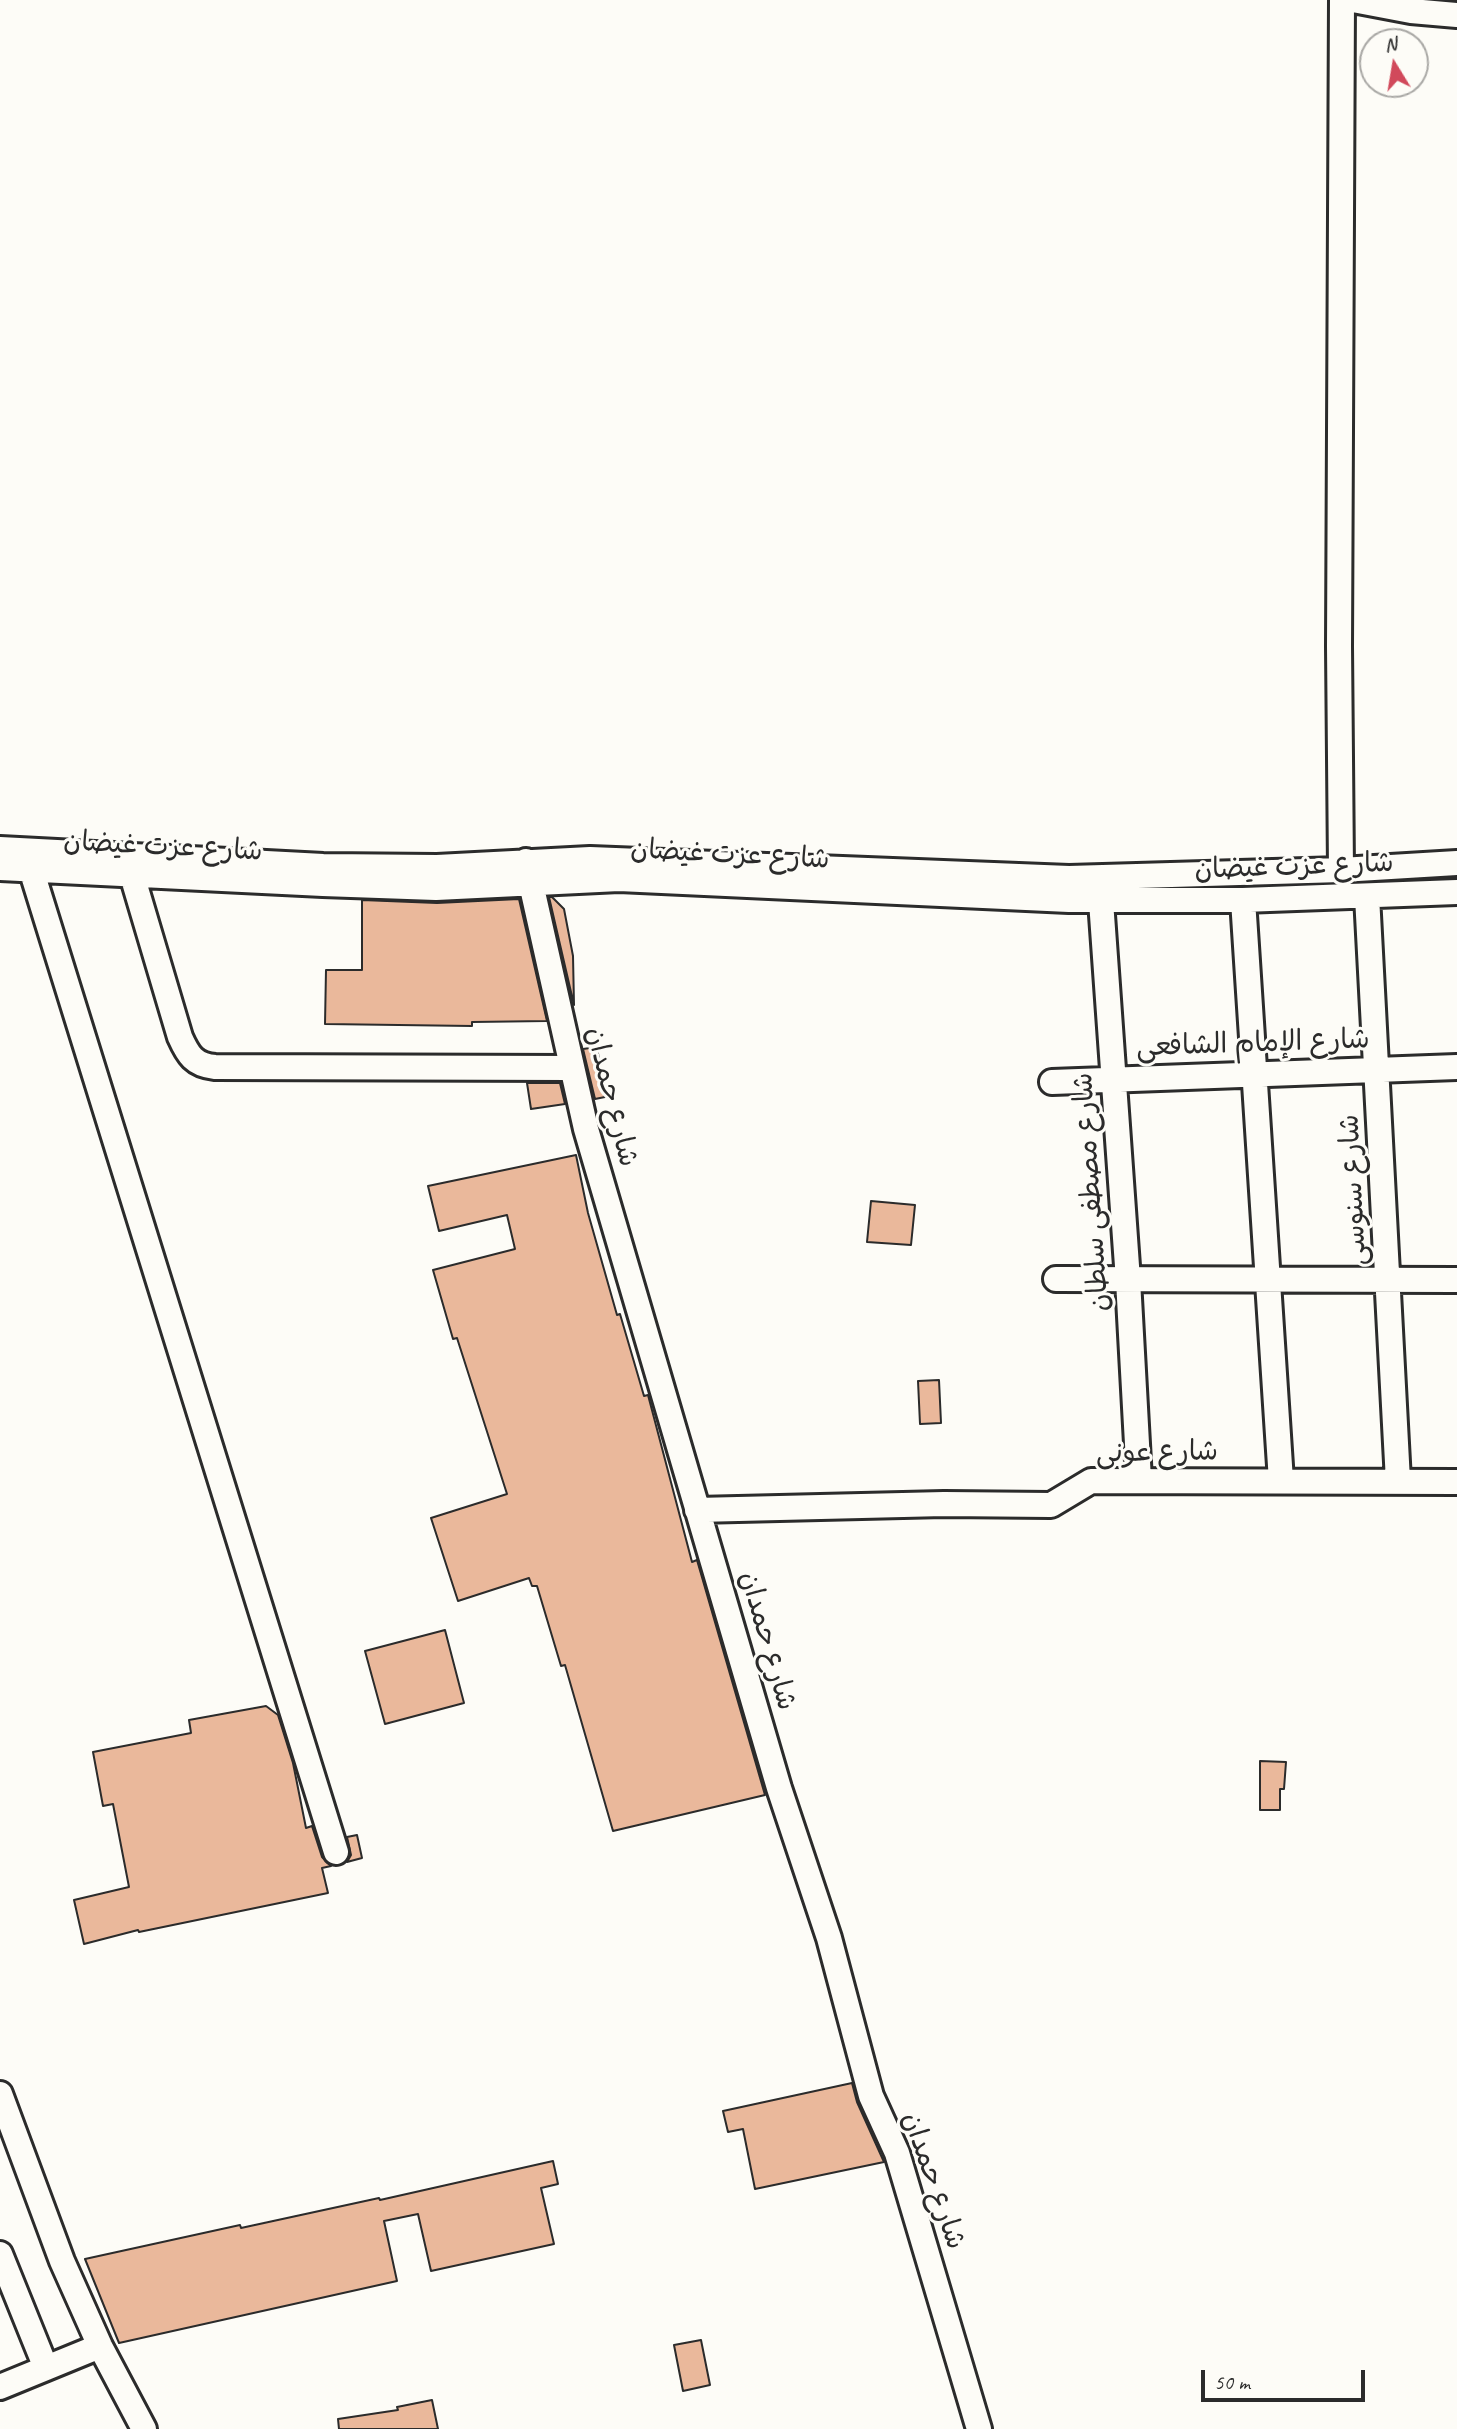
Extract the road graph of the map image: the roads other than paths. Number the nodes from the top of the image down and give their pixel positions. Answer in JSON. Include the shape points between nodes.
{"nodes":[{"id":1,"x":1342,"y":0,"type":"edge"},
{"id":2,"x":1353,"y":0,"type":"edge"},
{"id":3,"x":1457,"y":15,"type":"edge"},
{"id":4,"x":0,"y":849,"type":"edge"},
{"id":5,"x":28,"y":861,"type":"junction"},
{"id":6,"x":1457,"y":863,"type":"edge"},
{"id":7,"x":0,"y":868,"type":"edge"},
{"id":8,"x":1341,"y":870,"type":"junction"},
{"id":9,"x":529,"y":873,"type":"junction"},
{"id":10,"x":132,"y":875,"type":"junction"},
{"id":11,"x":1457,"y":892,"type":"edge"},
{"id":12,"x":1367,"y":896,"type":"junction"},
{"id":13,"x":1243,"y":900,"type":"junction"},
{"id":14,"x":1101,"y":901,"type":"junction"},
{"id":15,"x":572,"y":1068,"type":"junction"},
{"id":16,"x":1457,"y":1068,"type":"edge"},
{"id":17,"x":1377,"y":1069,"type":"junction"},
{"id":18,"x":1255,"y":1073,"type":"junction"},
{"id":19,"x":1114,"y":1079,"type":"junction"},
{"id":20,"x":1052,"y":1082,"type":"dead end"},
{"id":21,"x":1056,"y":1279,"type":"dead end"},
{"id":22,"x":1128,"y":1280,"type":"junction"},
{"id":23,"x":1457,"y":1280,"type":"edge"},
{"id":24,"x":1268,"y":1281,"type":"junction"},
{"id":25,"x":1388,"y":1281,"type":"junction"},
{"id":26,"x":1139,"y":1480,"type":"junction"},
{"id":27,"x":1281,"y":1481,"type":"junction"},
{"id":28,"x":1398,"y":1482,"type":"junction"},
{"id":29,"x":1457,"y":1482,"type":"edge"},
{"id":30,"x":697,"y":1510,"type":"junction"},
{"id":31,"x":336,"y":1852,"type":"dead end"},
{"id":32,"x":0,"y":2094,"type":"edge"},
{"id":33,"x":0,"y":2254,"type":"edge"},
{"id":34,"x":100,"y":2346,"type":"junction"},
{"id":35,"x":46,"y":2368,"type":"junction"},
{"id":36,"x":0,"y":2387,"type":"edge"},
{"id":37,"x":144,"y":2429,"type":"edge"},
{"id":38,"x":979,"y":2429,"type":"edge"}],
"edges":[{"from":1,"to":8,"type":"street"},
{"from":2,"to":3,"type":"street"},
{"from":4,"to":5,"type":"street","name":"شارع عزت غيضان"},
{"from":5,"to":7,"type":"street","name":"شارع عزت غيضان"},
{"from":5,"to":9,"type":"street","name":"شارع عزت غيضان","via":[[437,867]]},
{"from":5,"to":10,"type":"street","name":"شارع عزت غيضان"},
{"from":5,"to":31,"type":"street"},
{"from":6,"to":8,"type":"street","name":"شارع عزت غيضان"},
{"from":8,"to":9,"type":"street","name":"شارع عزت غيضان","via":[[1069,877],[590,859]]},
{"from":9,"to":10,"type":"street","name":"شارع عزت غيضان","via":[[436,888]]},
{"from":9,"to":14,"type":"street","name":"شارع عزت غيضان"},
{"from":9,"to":15,"type":"street","name":"شارع حمدان"},
{"from":10,"to":15,"type":"street","via":[[180,1037],[195,1063],[215,1067]]},
{"from":11,"to":12,"type":"street","name":"شارع عزت غيضان"},
{"from":12,"to":13,"type":"street","name":"شارع عزت غيضان"},
{"from":12,"to":17,"type":"street","name":"شارع سنوسى"},
{"from":13,"to":14,"type":"street","name":"شارع عزت غيضان"},
{"from":13,"to":18,"type":"street"},
{"from":14,"to":19,"type":"street","name":"شارع مصطفى سلطان"},
{"from":15,"to":30,"type":"street","name":"شارع حمدان"},
{"from":16,"to":17,"type":"street","name":"شارع الإمام الشافعى"},
{"from":17,"to":18,"type":"street","name":"شارع الإمام الشافعى"},
{"from":17,"to":25,"type":"street","name":"شارع سنوسى"},
{"from":18,"to":19,"type":"street","name":"شارع الإمام الشافعى"},
{"from":18,"to":24,"type":"street"},
{"from":19,"to":20,"type":"street","name":"شارع الإمام الشافعى"},
{"from":19,"to":22,"type":"street","name":"شارع مصطفى سلطان"},
{"from":21,"to":22,"type":"street"},
{"from":22,"to":24,"type":"street"},
{"from":22,"to":26,"type":"street","name":"شارع مصطفى سلطان"},
{"from":23,"to":25,"type":"street"},
{"from":24,"to":25,"type":"street"},
{"from":24,"to":27,"type":"street"},
{"from":25,"to":28,"type":"street","name":"شارع سنوسى"},
{"from":26,"to":27,"type":"street","name":"شارع عونى"},
{"from":26,"to":30,"type":"street","name":"شارع عونى","via":[[1091,1481],[1051,1505]]},
{"from":27,"to":28,"type":"street","name":"شارع عونى"},
{"from":28,"to":29,"type":"street","name":"شارع عونى"},
{"from":30,"to":38,"type":"street","name":"شارع حمدان","via":[[779,1788],[829,1938],[871,2096],[897,2152]]},
{"from":32,"to":34,"type":"street","via":[[62,2261]]},
{"from":33,"to":35,"type":"street"},
{"from":34,"to":35,"type":"street"},
{"from":34,"to":37,"type":"street"},
{"from":35,"to":36,"type":"street"}]}
